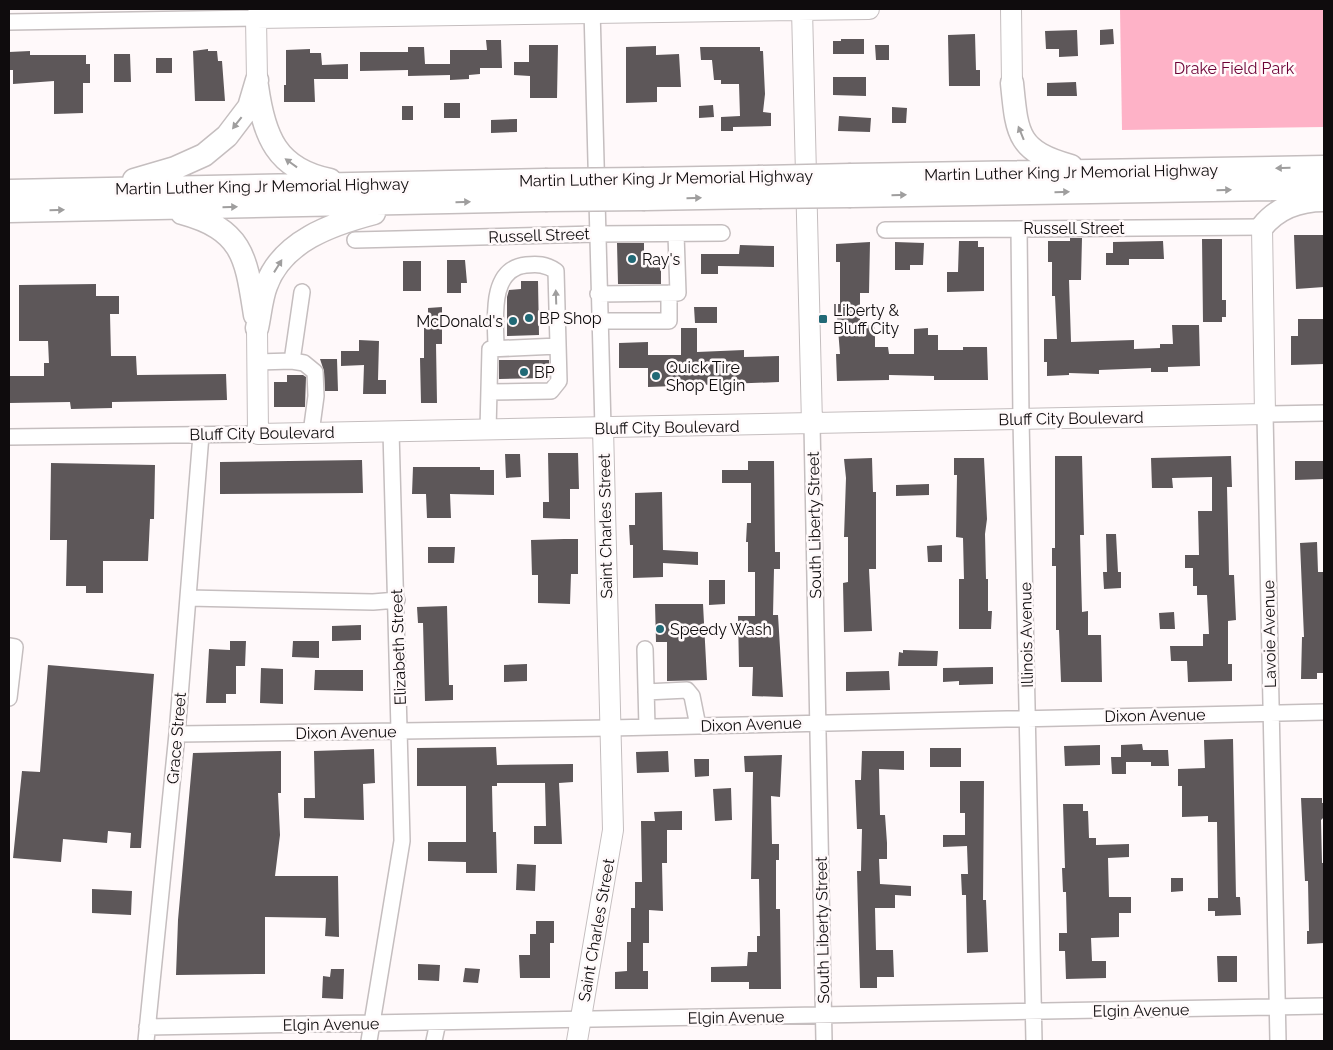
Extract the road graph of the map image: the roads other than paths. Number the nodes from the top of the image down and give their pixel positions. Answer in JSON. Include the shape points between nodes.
{"nodes":[{"id":1,"x":802,"y":9,"type":"edge"},
{"id":2,"x":869,"y":9,"type":"edge"},
{"id":3,"x":1011,"y":9,"type":"edge"},
{"id":4,"x":592,"y":11,"type":"edge"},
{"id":5,"x":256,"y":13,"type":"edge"},
{"id":6,"x":9,"y":22,"type":"edge"},
{"id":7,"x":257,"y":80,"type":"junction"},
{"id":8,"x":1012,"y":83,"type":"joint"},
{"id":9,"x":1324,"y":167,"type":"edge"},
{"id":10,"x":1091,"y":172,"type":"junction"},
{"id":11,"x":353,"y":185,"type":"junction"},
{"id":12,"x":851,"y":185,"type":"junction"},
{"id":13,"x":1324,"y":188,"type":"edge"},
{"id":14,"x":85,"y":189,"type":"junction"},
{"id":15,"x":545,"y":190,"type":"junction"},
{"id":16,"x":9,"y":191,"type":"edge"},
{"id":17,"x":1324,"y":200,"type":"edge"},
{"id":18,"x":431,"y":204,"type":"junction"},
{"id":19,"x":164,"y":208,"type":"junction"},
{"id":20,"x":9,"y":211,"type":"edge"},
{"id":21,"x":1262,"y":227,"type":"junction"},
{"id":22,"x":1020,"y":229,"type":"junction"},
{"id":23,"x":885,"y":230,"type":"dead end"},
{"id":24,"x":722,"y":233,"type":"dead end"},
{"id":25,"x":596,"y":234,"type":"junction"},
{"id":26,"x":676,"y":234,"type":"junction"},
{"id":27,"x":355,"y":240,"type":"dead end"},
{"id":28,"x":302,"y":292,"type":"dead end"},
{"id":29,"x":669,"y":293,"type":"junction"},
{"id":30,"x":598,"y":294,"type":"junction"},
{"id":31,"x":599,"y":321,"type":"junction"},
{"id":32,"x":257,"y":328,"type":"junction"},
{"id":33,"x":558,"y":346,"type":"junction"},
{"id":34,"x":496,"y":348,"type":"junction"},
{"id":35,"x":292,"y":361,"type":"junction"},
{"id":36,"x":257,"y":362,"type":"junction"},
{"id":37,"x":489,"y":392,"type":"junction"},
{"id":38,"x":1324,"y":413,"type":"edge"},
{"id":39,"x":1265,"y":414,"type":"junction"},
{"id":40,"x":1021,"y":419,"type":"junction"},
{"id":41,"x":812,"y":424,"type":"junction"},
{"id":42,"x":603,"y":428,"type":"junction"},
{"id":43,"x":488,"y":430,"type":"junction"},
{"id":44,"x":391,"y":431,"type":"junction"},
{"id":45,"x":312,"y":433,"type":"junction"},
{"id":46,"x":258,"y":434,"type":"junction"},
{"id":47,"x":201,"y":435,"type":"junction"},
{"id":48,"x":9,"y":437,"type":"edge"},
{"id":49,"x":188,"y":598,"type":"junction"},
{"id":50,"x":396,"y":600,"type":"junction"},
{"id":51,"x":9,"y":646,"type":"edge"},
{"id":52,"x":645,"y":649,"type":"dead end"},
{"id":53,"x":646,"y":692,"type":"junction"},
{"id":54,"x":9,"y":698,"type":"edge"},
{"id":55,"x":1324,"y":712,"type":"edge"},
{"id":56,"x":1271,"y":714,"type":"junction"},
{"id":57,"x":1028,"y":718,"type":"junction"},
{"id":58,"x":819,"y":722,"type":"junction"},
{"id":59,"x":698,"y":726,"type":"junction"},
{"id":60,"x":647,"y":727,"type":"junction"},
{"id":61,"x":610,"y":728,"type":"junction"},
{"id":62,"x":400,"y":731,"type":"junction"},
{"id":63,"x":177,"y":734,"type":"junction"},
{"id":64,"x":1324,"y":1006,"type":"edge"},
{"id":65,"x":1277,"y":1007,"type":"junction"},
{"id":66,"x":1033,"y":1011,"type":"junction"},
{"id":67,"x":823,"y":1016,"type":"junction"},
{"id":68,"x":581,"y":1019,"type":"junction"},
{"id":69,"x":438,"y":1022,"type":"junction"},
{"id":70,"x":372,"y":1023,"type":"junction"},
{"id":71,"x":147,"y":1034,"type":"edge"},
{"id":72,"x":369,"y":1041,"type":"edge"},
{"id":73,"x":434,"y":1041,"type":"edge"},
{"id":74,"x":578,"y":1041,"type":"edge"},
{"id":75,"x":824,"y":1041,"type":"edge"},
{"id":76,"x":1034,"y":1041,"type":"edge"},
{"id":77,"x":1278,"y":1041,"type":"edge"}],
"edges":[{"from":1,"to":2,"type":"main road"},
{"from":1,"to":4,"type":"main road"},
{"from":1,"to":41,"type":"main road","name":"South Liberty Street"},
{"from":3,"to":8,"type":"main road"},
{"from":4,"to":5,"type":"main road"},
{"from":4,"to":25,"type":"street","name":"Saint Charles Street"},
{"from":5,"to":6,"type":"street"},
{"from":5,"to":7,"type":"main road"},
{"from":11,"to":7,"type":"highway","one_way":true,"via":[[319,178],[293,166],[276,151],[266,131]]},
{"from":7,"to":14,"type":"highway","one_way":true,"via":[[249,108],[227,136],[204,155],[151,177]]},
{"from":10,"to":8,"type":"highway","one_way":true,"via":[[1046,159],[1026,145],[1016,122]]},
{"from":9,"to":10,"type":"highway","name":"Martin Luther King Jr Memorial Highway","one_way":true},
{"from":10,"to":12,"type":"highway","name":"Martin Luther King Jr Memorial Highway"},
{"from":11,"to":14,"type":"highway","name":"Martin Luther King Jr Memorial Highway"},
{"from":11,"to":15,"type":"highway","name":"Martin Luther King Jr Memorial Highway"},
{"from":12,"to":13,"type":"highway","name":"Martin Luther King Jr Memorial Highway","one_way":true},
{"from":12,"to":15,"type":"highway","name":"Martin Luther King Jr Memorial Highway","bridge":true},
{"from":14,"to":16,"type":"highway","name":"Martin Luther King Jr Memorial Highway"},
{"from":18,"to":15,"type":"highway","name":"Martin Luther King Jr Memorial Highway","one_way":true},
{"from":17,"to":21,"type":"highway","via":[[1303,201],[1290,206],[1277,212]]},
{"from":19,"to":18,"type":"highway","name":"Martin Luther King Jr Memorial Highway","one_way":true},
{"from":32,"to":18,"type":"highway","one_way":true,"via":[[266,286],[284,257],[308,238],[340,222]]},
{"from":20,"to":19,"type":"highway","name":"Martin Luther King Jr Memorial Highway","one_way":true},
{"from":19,"to":32,"type":"highway","via":[[205,219],[228,234],[241,252]]},
{"from":21,"to":22,"type":"street","name":"Russell Street"},
{"from":21,"to":39,"type":"main road","name":"Lavoie Avenue"},
{"from":22,"to":23,"type":"street","name":"Russell Street"},
{"from":22,"to":40,"type":"street","name":"Illinois Avenue"},
{"from":24,"to":26,"type":"street","name":"Russell Street"},
{"from":25,"to":26,"type":"street","name":"Russell Street"},
{"from":25,"to":27,"type":"street","name":"Russell Street"},
{"from":25,"to":30,"type":"street","name":"Saint Charles Street"},
{"from":26,"to":29,"type":"street","via":[[678,293]]},
{"from":28,"to":35,"type":"street"},
{"from":29,"to":30,"type":"street"},
{"from":29,"to":31,"type":"street","via":[[669,321]]},
{"from":30,"to":31,"type":"street","name":"Saint Charles Street"},
{"from":31,"to":42,"type":"street","name":"Saint Charles Street"},
{"from":32,"to":36,"type":"main road"},
{"from":33,"to":34,"type":"street"},
{"from":33,"to":34,"type":"street","one_way":true,"via":[[556,271],[538,264],[520,265],[506,274],[497,290]]},
{"from":33,"to":37,"type":"street","via":[[559,381],[552,391]]},
{"from":34,"to":37,"type":"street","via":[[490,349]]},
{"from":35,"to":36,"type":"street"},
{"from":35,"to":45,"type":"street","via":[[304,363],[315,372]]},
{"from":36,"to":46,"type":"main road"},
{"from":37,"to":43,"type":"street"},
{"from":38,"to":39,"type":"street","name":"Bluff City Boulevard"},
{"from":39,"to":40,"type":"main road","name":"Bluff City Boulevard"},
{"from":39,"to":56,"type":"street","name":"Lavoie Avenue"},
{"from":40,"to":41,"type":"main road","name":"Bluff City Boulevard"},
{"from":40,"to":57,"type":"street","name":"Illinois Avenue"},
{"from":41,"to":42,"type":"main road","name":"Bluff City Boulevard"},
{"from":41,"to":58,"type":"street","name":"South Liberty Street"},
{"from":42,"to":43,"type":"main road","name":"Bluff City Boulevard"},
{"from":42,"to":61,"type":"main road","name":"Saint Charles Street"},
{"from":43,"to":44,"type":"main road","name":"Bluff City Boulevard"},
{"from":44,"to":45,"type":"main road","name":"Bluff City Boulevard"},
{"from":44,"to":50,"type":"street","name":"Elizabeth Street"},
{"from":45,"to":46,"type":"main road","name":"Bluff City Boulevard"},
{"from":46,"to":47,"type":"street","name":"Bluff City Boulevard"},
{"from":47,"to":48,"type":"street","name":"Bluff City Boulevard"},
{"from":47,"to":49,"type":"street","name":"Grace Street"},
{"from":49,"to":50,"type":"street"},
{"from":49,"to":63,"type":"street","name":"Grace Street"},
{"from":50,"to":62,"type":"street","name":"Elizabeth Street"},
{"from":51,"to":54,"type":"street","via":[[15,647]]},
{"from":52,"to":53,"type":"street"},
{"from":53,"to":59,"type":"street","via":[[687,690],[692,696]]},
{"from":53,"to":60,"type":"street"},
{"from":55,"to":56,"type":"street","name":"Dixon Avenue"},
{"from":56,"to":57,"type":"street","name":"Dixon Avenue"},
{"from":56,"to":65,"type":"street","name":"Lavoie Avenue"},
{"from":57,"to":58,"type":"street","name":"Dixon Avenue"},
{"from":57,"to":66,"type":"street","name":"Illinois Avenue"},
{"from":58,"to":59,"type":"street","name":"Dixon Avenue"},
{"from":58,"to":67,"type":"street","name":"South Liberty Street"},
{"from":59,"to":60,"type":"street","name":"Dixon Avenue"},
{"from":60,"to":61,"type":"street","name":"Dixon Avenue"},
{"from":61,"to":62,"type":"street","name":"Dixon Avenue"},
{"from":61,"to":68,"type":"main road","name":"Saint Charles Street","via":[[613,830]]},
{"from":62,"to":63,"type":"street","name":"Dixon Avenue"},
{"from":62,"to":70,"type":"street","name":"Elizabeth Street","via":[[402,841]]},
{"from":63,"to":71,"type":"street","name":"Grace Street"},
{"from":64,"to":65,"type":"street","name":"Elgin Avenue"},
{"from":65,"to":66,"type":"street","name":"Elgin Avenue"},
{"from":65,"to":77,"type":"street","name":"Lavoie Avenue"},
{"from":66,"to":67,"type":"street","name":"Elgin Avenue"},
{"from":66,"to":76,"type":"street","name":"Illinois Avenue"},
{"from":67,"to":68,"type":"street","name":"Elgin Avenue"},
{"from":67,"to":75,"type":"street","name":"South Liberty Street"},
{"from":68,"to":69,"type":"street","name":"Elgin Avenue"},
{"from":68,"to":74,"type":"main road","name":"Saint Charles Street"},
{"from":69,"to":70,"type":"street","name":"Elgin Avenue"},
{"from":69,"to":73,"type":"street"},
{"from":70,"to":71,"type":"street","name":"Elgin Avenue"},
{"from":70,"to":72,"type":"street","name":"Elizabeth Street"}]}
